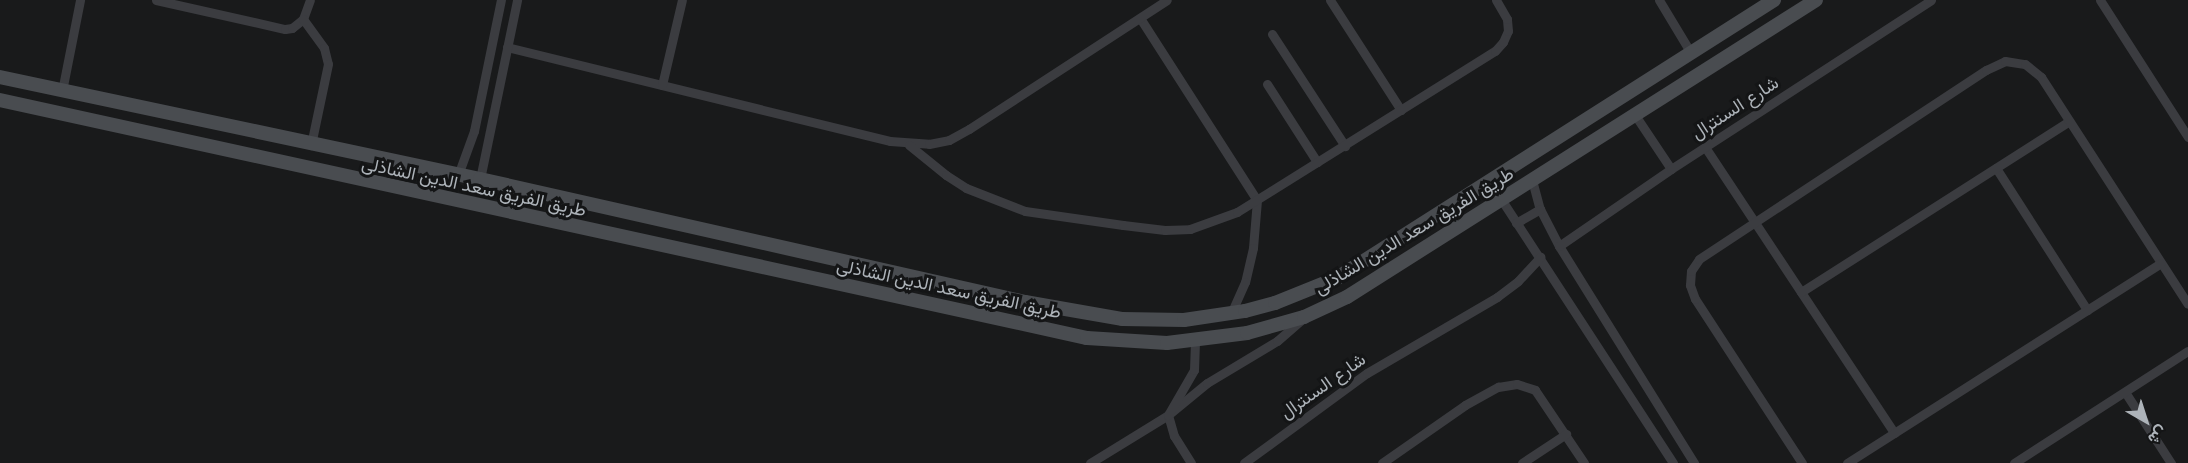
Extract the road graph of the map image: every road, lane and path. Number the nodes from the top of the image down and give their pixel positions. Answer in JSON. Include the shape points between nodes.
{"nodes":[{"id":1,"x":80,"y":0,"type":"edge"},
{"id":2,"x":156,"y":0,"type":"edge"},
{"id":3,"x":210,"y":0,"type":"edge"},
{"id":4,"x":310,"y":0,"type":"edge"},
{"id":5,"x":501,"y":0,"type":"edge"},
{"id":6,"x":517,"y":0,"type":"edge"},
{"id":7,"x":682,"y":0,"type":"edge"},
{"id":8,"x":1167,"y":0,"type":"edge"},
{"id":9,"x":1330,"y":0,"type":"edge"},
{"id":10,"x":1496,"y":0,"type":"edge"},
{"id":11,"x":1659,"y":0,"type":"edge"},
{"id":12,"x":1774,"y":0,"type":"edge"},
{"id":13,"x":1816,"y":0,"type":"edge"},
{"id":14,"x":1931,"y":0,"type":"edge"},
{"id":15,"x":2100,"y":0,"type":"edge"},
{"id":16,"x":208,"y":12,"type":"junction"},
{"id":17,"x":1140,"y":18,"type":"junction"},
{"id":18,"x":303,"y":19,"type":"junction"},
{"id":19,"x":1272,"y":33,"type":"dead end"},
{"id":20,"x":507,"y":47,"type":"junction"},
{"id":21,"x":1691,"y":53,"type":"junction"},
{"id":22,"x":0,"y":77,"type":"edge"},
{"id":23,"x":26,"y":83,"type":"junction"},
{"id":24,"x":1267,"y":84,"type":"dead end"},
{"id":25,"x":662,"y":85,"type":"junction"},
{"id":26,"x":62,"y":91,"type":"junction"},
{"id":27,"x":0,"y":100,"type":"edge"},
{"id":28,"x":18,"y":104,"type":"junction"},
{"id":29,"x":1401,"y":110,"type":"junction"},
{"id":30,"x":1635,"y":115,"type":"junction"},
{"id":31,"x":2069,"y":121,"type":"junction"},
{"id":32,"x":474,"y":131,"type":"junction"},
{"id":33,"x":490,"y":134,"type":"junction"},
{"id":34,"x":2188,"y":137,"type":"edge"},
{"id":35,"x":909,"y":144,"type":"junction"},
{"id":36,"x":311,"y":145,"type":"junction"},
{"id":37,"x":1345,"y":146,"type":"junction"},
{"id":38,"x":1705,"y":147,"type":"junction"},
{"id":39,"x":1317,"y":162,"type":"junction"},
{"id":40,"x":1996,"y":168,"type":"junction"},
{"id":41,"x":1671,"y":169,"type":"junction"},
{"id":42,"x":458,"y":175,"type":"junction"},
{"id":43,"x":480,"y":179,"type":"junction"},
{"id":44,"x":1532,"y":180,"type":"junction"},
{"id":45,"x":1501,"y":199,"type":"junction"},
{"id":46,"x":1257,"y":200,"type":"junction"},
{"id":47,"x":1453,"y":206,"type":"junction"},
{"id":48,"x":1540,"y":209,"type":"junction"},
{"id":49,"x":1755,"y":222,"type":"junction"},
{"id":50,"x":1516,"y":223,"type":"junction"},
{"id":51,"x":1461,"y":225,"type":"junction"},
{"id":52,"x":1416,"y":230,"type":"junction"},
{"id":53,"x":1558,"y":246,"type":"junction"},
{"id":54,"x":1424,"y":249,"type":"junction"},
{"id":55,"x":1540,"y":257,"type":"junction"},
{"id":56,"x":2162,"y":263,"type":"junction"},
{"id":57,"x":869,"y":266,"type":"junction"},
{"id":58,"x":909,"y":276,"type":"junction"},
{"id":59,"x":863,"y":289,"type":"junction"},
{"id":60,"x":1801,"y":292,"type":"junction"},
{"id":61,"x":900,"y":297,"type":"junction"},
{"id":62,"x":2188,"y":304,"type":"edge"},
{"id":63,"x":2087,"y":310,"type":"junction"},
{"id":64,"x":1231,"y":314,"type":"junction"},
{"id":65,"x":1305,"y":317,"type":"junction"},
{"id":66,"x":1195,"y":340,"type":"junction"},
{"id":67,"x":2188,"y":351,"type":"edge"},
{"id":68,"x":2125,"y":392,"type":"junction"},
{"id":69,"x":1168,"y":415,"type":"junction"},
{"id":70,"x":1894,"y":433,"type":"junction"},
{"id":71,"x":1566,"y":434,"type":"junction"},
{"id":72,"x":1389,"y":461,"type":"edge"},
{"id":73,"x":1090,"y":463,"type":"edge"},
{"id":74,"x":1191,"y":463,"type":"edge"},
{"id":75,"x":1244,"y":463,"type":"edge"},
{"id":76,"x":1522,"y":463,"type":"edge"},
{"id":77,"x":1584,"y":463,"type":"edge"},
{"id":78,"x":1673,"y":463,"type":"edge"},
{"id":79,"x":1694,"y":463,"type":"edge"},
{"id":80,"x":1802,"y":463,"type":"edge"},
{"id":81,"x":1847,"y":463,"type":"edge"},
{"id":82,"x":2014,"y":463,"type":"edge"},
{"id":83,"x":2171,"y":463,"type":"edge"}],
"edges":[{"from":1,"to":26,"type":"street"},
{"from":2,"to":16,"type":"street"},
{"from":3,"to":16,"type":"street"},
{"from":4,"to":18,"type":"street"},
{"from":5,"to":32,"type":"street"},
{"from":6,"to":20,"type":"street"},
{"from":7,"to":25,"type":"street"},
{"from":8,"to":17,"type":"street"},
{"from":9,"to":29,"type":"street"},
{"from":10,"to":29,"type":"street","via":[[1507,19],[1508,31],[1503,42],[1495,51]]},
{"from":11,"to":21,"type":"street"},
{"from":12,"to":21,"type":"street","name":"طريق الفريق سعد الدين الشاذلى"},
{"from":13,"to":30,"type":"street","name":"طريق الفريق سعد الدين الشاذلى"},
{"from":14,"to":38,"type":"street","name":"شارع السنترال"},
{"from":15,"to":34,"type":"street"},
{"from":16,"to":18,"type":"street","via":[[285,29]]},
{"from":17,"to":35,"type":"street","via":[[959,134],[929,144]]},
{"from":17,"to":46,"type":"street"},
{"from":18,"to":36,"type":"street","via":[[324,48],[328,64]]},
{"from":19,"to":37,"type":"street"},
{"from":20,"to":25,"type":"street"},
{"from":20,"to":33,"type":"street"},
{"from":21,"to":47,"type":"street","name":"طريق الفريق سعد الدين الشاذلى"},
{"from":22,"to":23,"type":"street","name":"طريق الفريق سعد الدين الشاذلى"},
{"from":23,"to":26,"type":"street","name":"طريق الفريق سعد الدين الشاذلى"},
{"from":23,"to":28,"type":"street","via":[[18,84],[12,91]]},
{"from":24,"to":39,"type":"street"},
{"from":25,"to":35,"type":"street"},
{"from":26,"to":36,"type":"street","name":"طريق الفريق سعد الدين الشاذلى"},
{"from":27,"to":28,"type":"street","name":"طريق الفريق سعد الدين الشاذلى"},
{"from":28,"to":59,"type":"street","name":"طريق الفريق سعد الدين الشاذلى"},
{"from":29,"to":37,"type":"street"},
{"from":30,"to":41,"type":"street"},
{"from":30,"to":44,"type":"street","name":"طريق الفريق سعد الدين الشاذلى"},
{"from":31,"to":40,"type":"street"},
{"from":31,"to":49,"type":"street","via":[[2041,77],[2025,64],[2005,61]]},
{"from":31,"to":56,"type":"street"},
{"from":32,"to":33,"type":"street"},
{"from":32,"to":42,"type":"street"},
{"from":33,"to":43,"type":"street"},
{"from":35,"to":46,"type":"street","via":[[966,188],[1024,211],[1144,228],[1190,230],[1214,223]]},
{"from":36,"to":42,"type":"street","name":"طريق الفريق سعد الدين الشاذلى"},
{"from":37,"to":39,"type":"street"},
{"from":38,"to":41,"type":"street","name":"شارع السنترال"},
{"from":38,"to":49,"type":"street"},
{"from":39,"to":46,"type":"street"},
{"from":40,"to":60,"type":"street"},
{"from":40,"to":63,"type":"street"},
{"from":41,"to":53,"type":"street","name":"شارع السنترال"},
{"from":42,"to":43,"type":"street","name":"طريق الفريق سعد الدين الشاذلى"},
{"from":43,"to":57,"type":"street","name":"طريق الفريق سعد الدين الشاذلى"},
{"from":44,"to":45,"type":"street","name":"طريق الفريق سعد الدين الشاذلى"},
{"from":44,"to":48,"type":"street"},
{"from":45,"to":50,"type":"street"},
{"from":45,"to":51,"type":"street","name":"طريق الفريق سعد الدين الشاذلى"},
{"from":46,"to":64,"type":"street","via":[[1253,248],[1245,282]]},
{"from":47,"to":51,"type":"street","via":[[1448,220]]},
{"from":47,"to":52,"type":"street","name":"طريق الفريق سعد الدين الشاذلى"},
{"from":48,"to":50,"type":"street"},
{"from":48,"to":53,"type":"street"},
{"from":49,"to":60,"type":"street"},
{"from":49,"to":80,"type":"street","via":[[1699,259],[1691,271],[1690,285]]},
{"from":50,"to":55,"type":"street"},
{"from":51,"to":54,"type":"street","name":"طريق الفريق سعد الدين الشاذلى"},
{"from":52,"to":54,"type":"street","via":[[1426,230],[1431,235]]},
{"from":52,"to":64,"type":"street","name":"طريق الفريق سعد الدين الشاذلى","via":[[1337,278],[1275,303]]},
{"from":53,"to":79,"type":"street"},
{"from":54,"to":65,"type":"street","name":"طريق الفريق سعد الدين الشاذلى","via":[[1347,297]]},
{"from":55,"to":75,"type":"street","name":"شارع السنترال","via":[[1497,297],[1367,373]]},
{"from":55,"to":78,"type":"street"},
{"from":56,"to":62,"type":"street"},
{"from":56,"to":63,"type":"street"},
{"from":57,"to":58,"type":"street","name":"طريق الفريق سعد الدين الشاذلى"},
{"from":57,"to":59,"type":"street","via":[[874,279]]},
{"from":58,"to":61,"type":"street","via":[[895,284],[895,293]]},
{"from":58,"to":64,"type":"street","name":"طريق الفريق سعد الدين الشاذلى","via":[[1122,319],[1184,320]]},
{"from":59,"to":61,"type":"street","name":"طريق الفريق سعد الدين الشاذلى"},
{"from":60,"to":70,"type":"street"},
{"from":61,"to":66,"type":"street","name":"طريق الفريق سعد الدين الشاذلى","via":[[1087,338],[1137,342]]},
{"from":63,"to":70,"type":"street"},
{"from":65,"to":66,"type":"street","name":"طريق الفريق سعد الدين الشاذلى","via":[[1246,333]]},
{"from":65,"to":69,"type":"street","via":[[1277,341],[1207,383]]},
{"from":66,"to":69,"type":"street","via":[[1194,370]]},
{"from":67,"to":68,"type":"street"},
{"from":68,"to":82,"type":"street"},
{"from":68,"to":83,"type":"street"},
{"from":69,"to":73,"type":"street"},
{"from":69,"to":74,"type":"street","via":[[1174,436]]},
{"from":70,"to":81,"type":"street"},
{"from":71,"to":72,"type":"street","via":[[1535,390],[1517,384],[1498,387],[1482,396]]},
{"from":71,"to":76,"type":"street"},
{"from":71,"to":77,"type":"street"}]}
